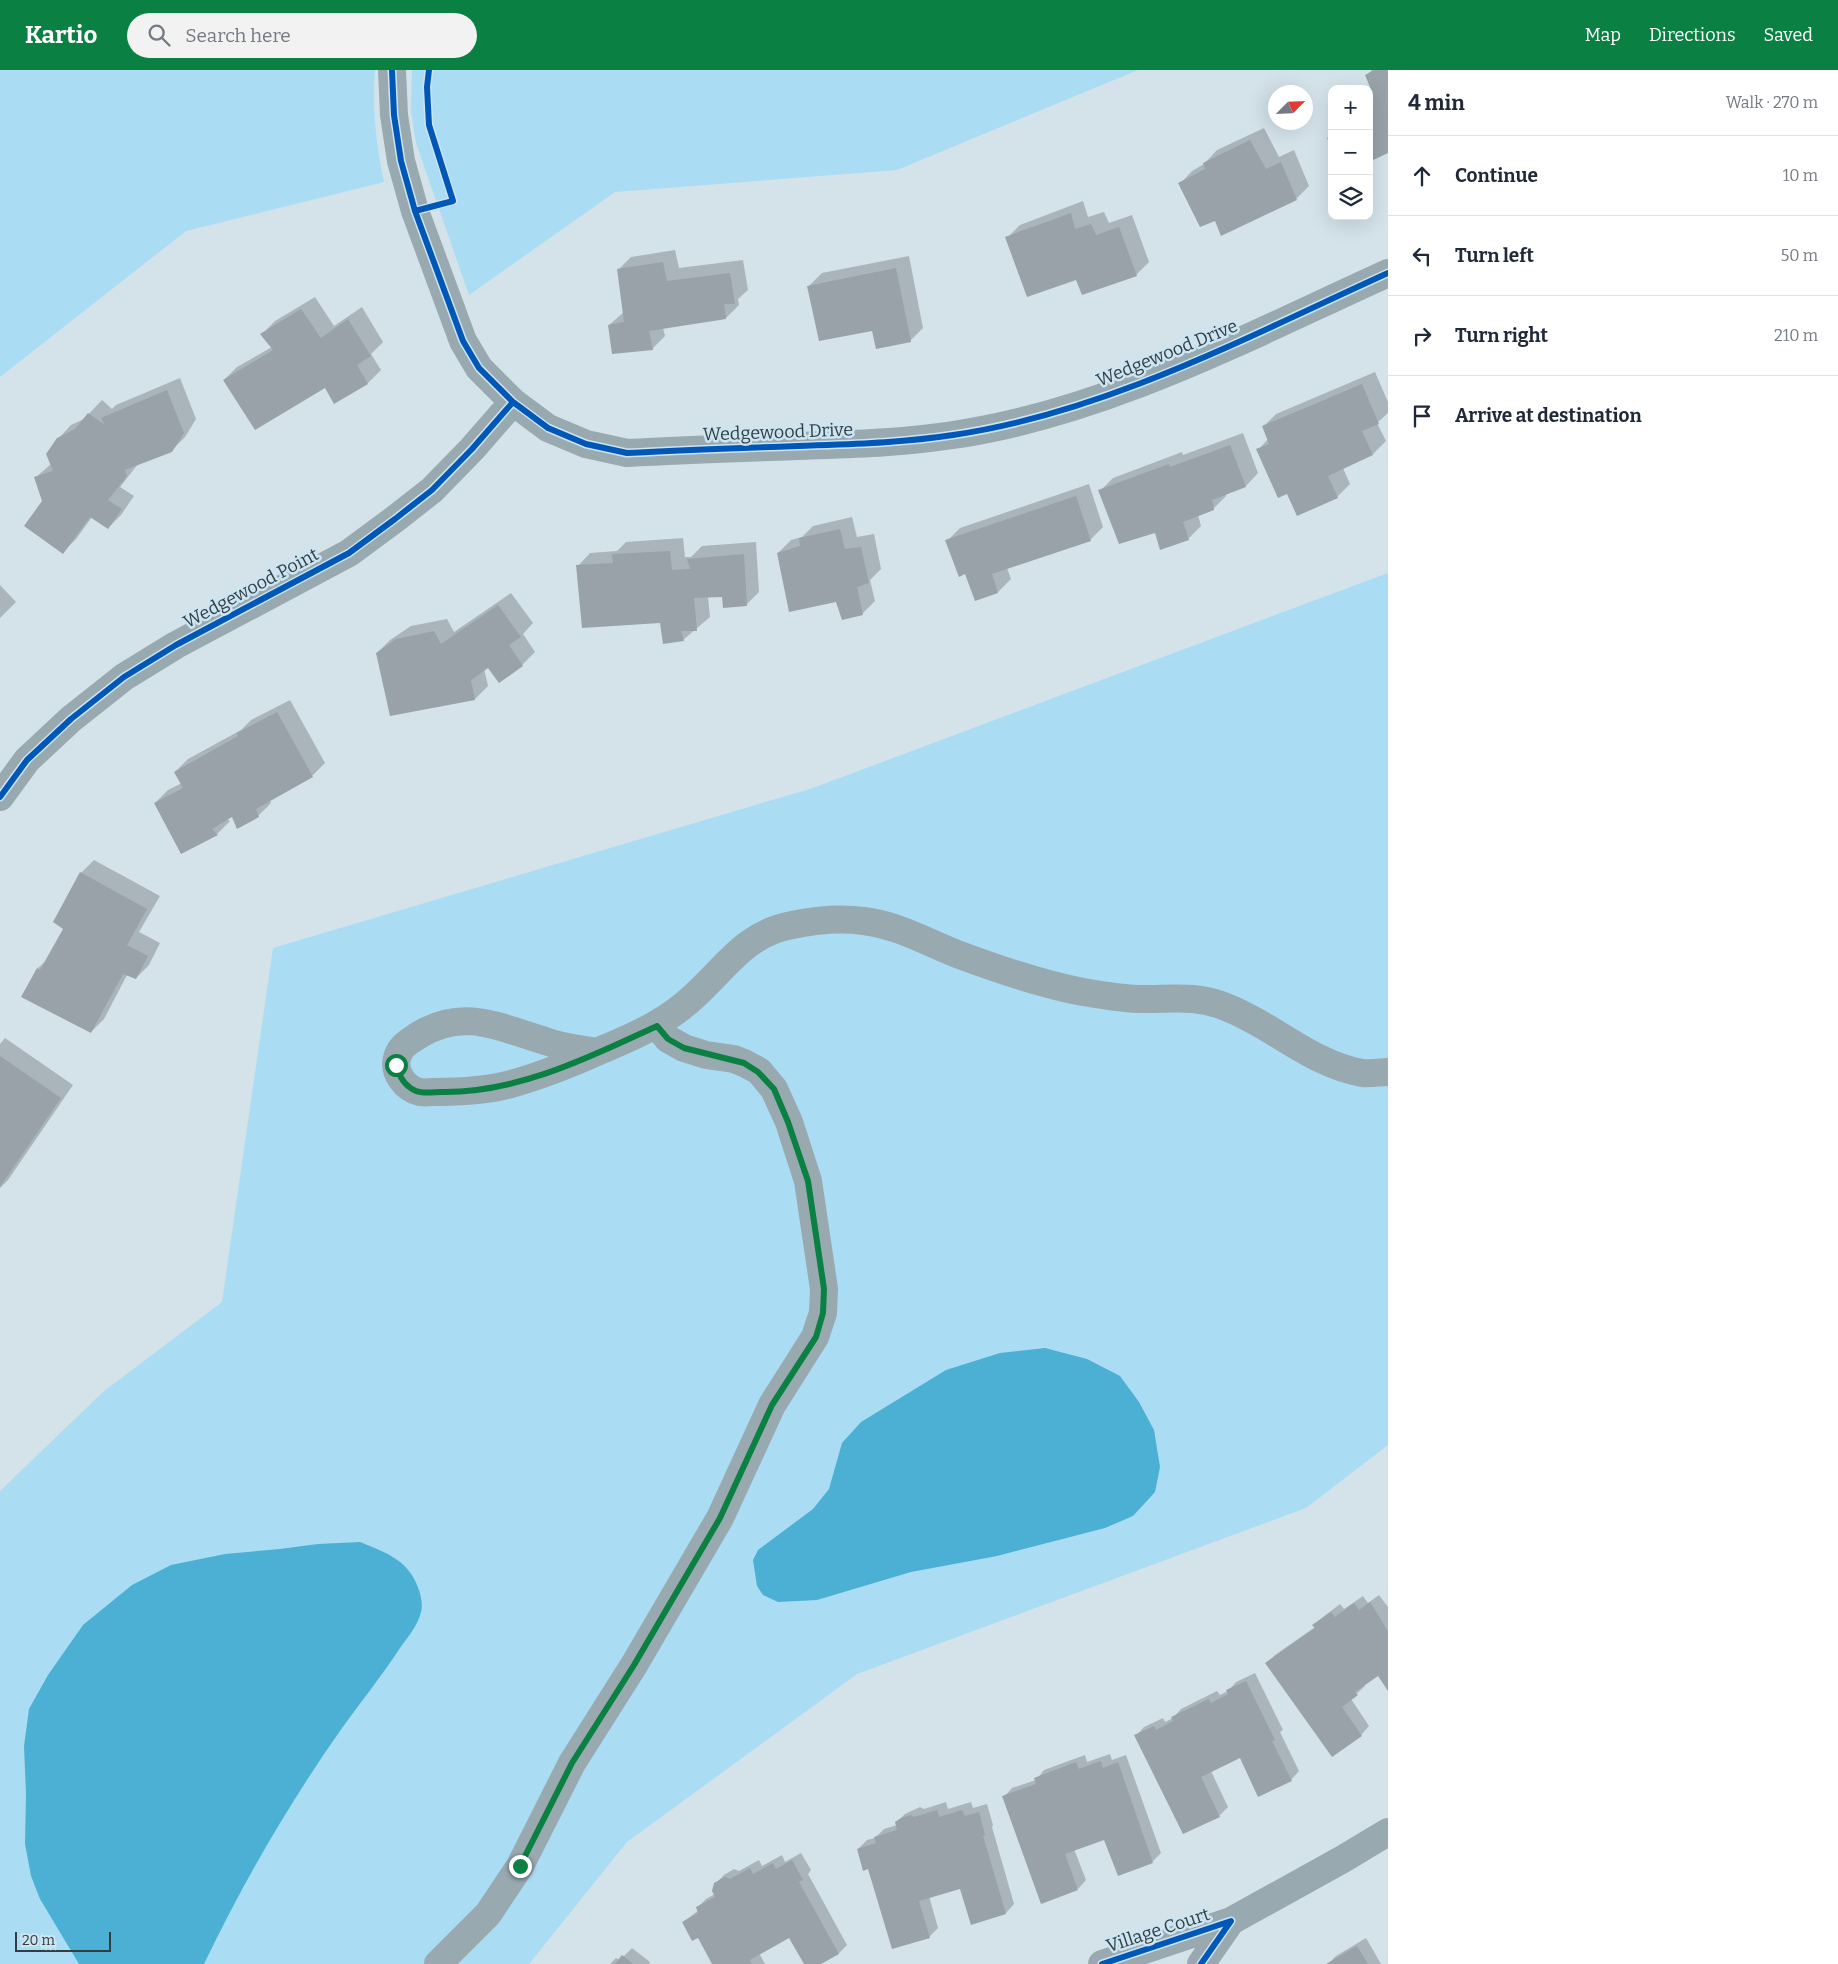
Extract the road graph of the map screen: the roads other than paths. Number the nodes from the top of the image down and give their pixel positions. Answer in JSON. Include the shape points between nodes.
{"nodes":[{"id":1,"x":392,"y":70,"type":"edge"},
{"id":2,"x":1388,"y":273,"type":"edge"},
{"id":3,"x":513,"y":402,"type":"junction"},
{"id":4,"x":0,"y":797,"type":"edge"},
{"id":5,"x":657,"y":1026,"type":"junction"},
{"id":6,"x":596,"y":1052,"type":"junction"},
{"id":7,"x":1388,"y":1072,"type":"edge"},
{"id":8,"x":1388,"y":1832,"type":"edge"},
{"id":9,"x":1230,"y":1921,"type":"junction"},
{"id":10,"x":438,"y":1964,"type":"edge"},
{"id":11,"x":1102,"y":1964,"type":"edge"},
{"id":12,"x":1201,"y":1964,"type":"edge"}],
"edges":[{"from":1,"to":3,"type":"street","name":"Wedgewood Drive","via":[[401,161],[415,211],[450,308],[463,341],[479,368]]},
{"from":2,"to":3,"type":"street","name":"Wedgewood Drive","via":[[1159,376],[1026,420],[954,435],[882,443],[627,453],[586,444],[548,428]]},
{"from":3,"to":4,"type":"street","name":"Wedgewood Point","via":[[438,483],[395,519],[349,553],[176,645],[124,677],[26,760]]},
{"from":5,"to":6,"type":"street"},
{"from":5,"to":7,"type":"street","via":[[697,994],[753,939],[770,930],[826,920],[865,921],[902,931],[1022,975],[1083,992],[1139,999],[1200,998],[1235,1011],[1333,1064],[1363,1073]]},
{"from":5,"to":10,"type":"street","via":[[668,1039],[684,1048],[744,1063],[774,1089],[808,1181],[824,1289],[823,1313],[816,1337],[772,1405],[720,1518],[572,1763],[520,1866],[488,1914]]},
{"from":6,"to":6,"type":"street","via":[[509,1085],[458,1092],[418,1092],[408,1087],[399,1076],[396,1065],[397,1055],[404,1045],[429,1029],[456,1021],[493,1023],[546,1042]]},
{"from":8,"to":9,"type":"street","name":"Village Court"},
{"from":9,"to":11,"type":"street","name":"Village Court"},
{"from":9,"to":12,"type":"street","name":"Village Court"}]}
